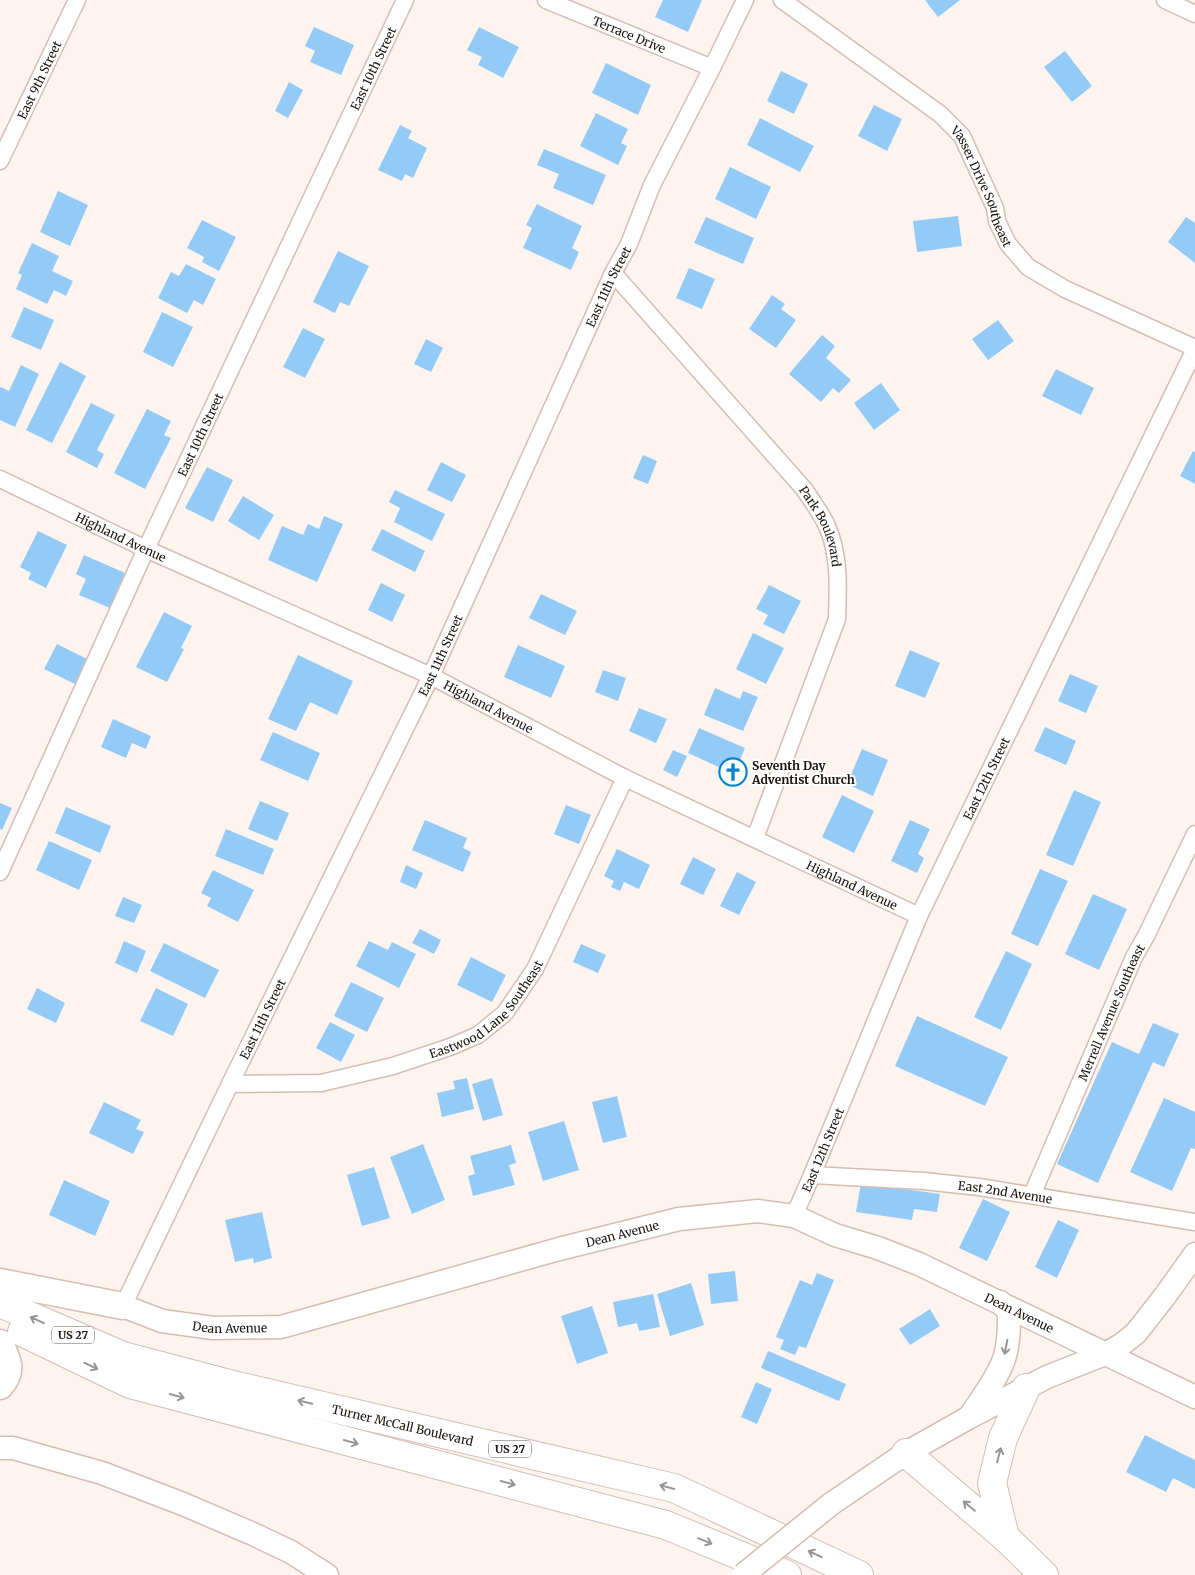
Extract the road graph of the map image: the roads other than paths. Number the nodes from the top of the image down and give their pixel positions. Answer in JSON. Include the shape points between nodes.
{"nodes":[{"id":1,"x":78,"y":0,"type":"edge"},
{"id":2,"x":405,"y":0,"type":"edge"},
{"id":3,"x":546,"y":0,"type":"edge"},
{"id":4,"x":745,"y":0,"type":"edge"},
{"id":5,"x":782,"y":0,"type":"edge"},
{"id":6,"x":1165,"y":0,"type":"edge"},
{"id":7,"x":1195,"y":14,"type":"edge"},
{"id":8,"x":712,"y":68,"type":"junction"},
{"id":9,"x":0,"y":161,"type":"edge"},
{"id":10,"x":612,"y":273,"type":"junction"},
{"id":11,"x":1195,"y":349,"type":"edge"},
{"id":12,"x":0,"y":479,"type":"edge"},
{"id":13,"x":146,"y":549,"type":"junction"},
{"id":14,"x":431,"y":676,"type":"junction"},
{"id":15,"x":625,"y":778,"type":"junction"},
{"id":16,"x":1195,"y":834,"type":"edge"},
{"id":17,"x":755,"y":838,"type":"junction"},
{"id":18,"x":0,"y":872,"type":"edge"},
{"id":19,"x":919,"y":916,"type":"junction"},
{"id":20,"x":230,"y":1084,"type":"junction"},
{"id":21,"x":812,"y":1175,"type":"junction"},
{"id":22,"x":1032,"y":1195,"type":"junction"},
{"id":23,"x":794,"y":1216,"type":"junction"},
{"id":24,"x":1195,"y":1222,"type":"edge"},
{"id":25,"x":1195,"y":1254,"type":"edge"},
{"id":26,"x":0,"y":1282,"type":"edge"},
{"id":27,"x":1000,"y":1302,"type":"junction"},
{"id":28,"x":0,"y":1303,"type":"edge"},
{"id":29,"x":123,"y":1306,"type":"junction"},
{"id":30,"x":0,"y":1322,"type":"edge"},
{"id":31,"x":0,"y":1344,"type":"edge"},
{"id":32,"x":1105,"y":1354,"type":"junction"},
{"id":33,"x":0,"y":1386,"type":"edge"},
{"id":34,"x":1026,"y":1388,"type":"junction"},
{"id":35,"x":1195,"y":1397,"type":"edge"},
{"id":36,"x":968,"y":1418,"type":"junction"},
{"id":37,"x":0,"y":1448,"type":"edge"},
{"id":38,"x":906,"y":1453,"type":"junction"},
{"id":39,"x":1005,"y":1536,"type":"junction"},
{"id":40,"x":784,"y":1574,"type":"edge"},
{"id":41,"x":327,"y":1575,"type":"edge"},
{"id":42,"x":743,"y":1575,"type":"edge"},
{"id":43,"x":859,"y":1575,"type":"edge"},
{"id":44,"x":1044,"y":1575,"type":"edge"}],
"edges":[{"from":1,"to":9,"type":"street","name":"East 9th Street"},
{"from":2,"to":13,"type":"street","name":"East 10th Street"},
{"from":3,"to":8,"type":"street","name":"Terrace Drive"},
{"from":4,"to":8,"type":"street","name":"East 11th Street"},
{"from":5,"to":11,"type":"street","name":"Vasser Drive Southeast","via":[[940,114],[962,136],[1008,244],[1028,267],[1065,289]]},
{"from":6,"to":7,"type":"street"},
{"from":8,"to":10,"type":"street","name":"East 11th Street","via":[[652,185],[628,244]]},
{"from":10,"to":14,"type":"street","name":"East 11th Street"},
{"from":10,"to":17,"type":"street","name":"Park Boulevard","via":[[804,489],[827,526],[836,554],[839,584],[837,619]]},
{"from":11,"to":19,"type":"street","name":"East 12th Street"},
{"from":12,"to":13,"type":"street","name":"Highland Avenue"},
{"from":13,"to":14,"type":"street","name":"Highland Avenue"},
{"from":13,"to":18,"type":"street","name":"East 10th Street"},
{"from":14,"to":15,"type":"street","name":"Highland Avenue"},
{"from":14,"to":20,"type":"street","name":"East 11th Street"},
{"from":15,"to":17,"type":"street","name":"Highland Avenue"},
{"from":15,"to":20,"type":"street","name":"Eastwood Lane Southeast","via":[[535,969],[505,1013],[478,1034],[393,1066],[321,1083]]},
{"from":16,"to":22,"type":"street","name":"Merrell Avenue Southeast","via":[[1134,957]]},
{"from":17,"to":19,"type":"street","name":"Highland Avenue"},
{"from":19,"to":21,"type":"street","name":"East 12th Street"},
{"from":20,"to":29,"type":"street","name":"East 11th Street"},
{"from":21,"to":22,"type":"street","name":"East 2nd Avenue","via":[[924,1180]]},
{"from":21,"to":23,"type":"street","name":"East 12th Street"},
{"from":22,"to":24,"type":"street","name":"East 2nd Avenue"},
{"from":23,"to":27,"type":"main road","name":"Dean Avenue","via":[[835,1235],[919,1264]]},
{"from":23,"to":29,"type":"main road","name":"Dean Avenue","via":[[758,1211],[679,1219],[559,1249],[282,1328],[213,1328],[162,1321]]},
{"from":25,"to":32,"type":"main road","via":[[1136,1333]]},
{"from":26,"to":29,"type":"main road"},
{"from":27,"to":32,"type":"main road","name":"Dean Avenue"},
{"from":27,"to":36,"type":"main road","one_way":true,"via":[[1009,1312],[1004,1359]]},
{"from":43,"to":28,"type":"highway","name":"Turner McCall Boulevard","number":"US 27","one_way":true,"via":[[674,1488],[237,1386],[123,1356]]},
{"from":30,"to":40,"type":"highway","number":"US 27","one_way":true,"via":[[130,1384],[666,1525]]},
{"from":31,"to":33,"type":"main road","via":[[9,1364],[8,1376]]},
{"from":32,"to":34,"type":"main road"},
{"from":32,"to":35,"type":"main road","name":"Dean Avenue"},
{"from":34,"to":36,"type":"main road"},
{"from":39,"to":34,"type":"highway","one_way":true,"via":[[992,1482],[1003,1438]]},
{"from":36,"to":38,"type":"main road"},
{"from":37,"to":41,"type":"main road","via":[[13,1448],[102,1473],[183,1504],[283,1549]]},
{"from":39,"to":38,"type":"highway","one_way":true},
{"from":38,"to":42,"type":"main road","bridge":true,"via":[[832,1504]]},
{"from":39,"to":44,"type":"highway"}]}
